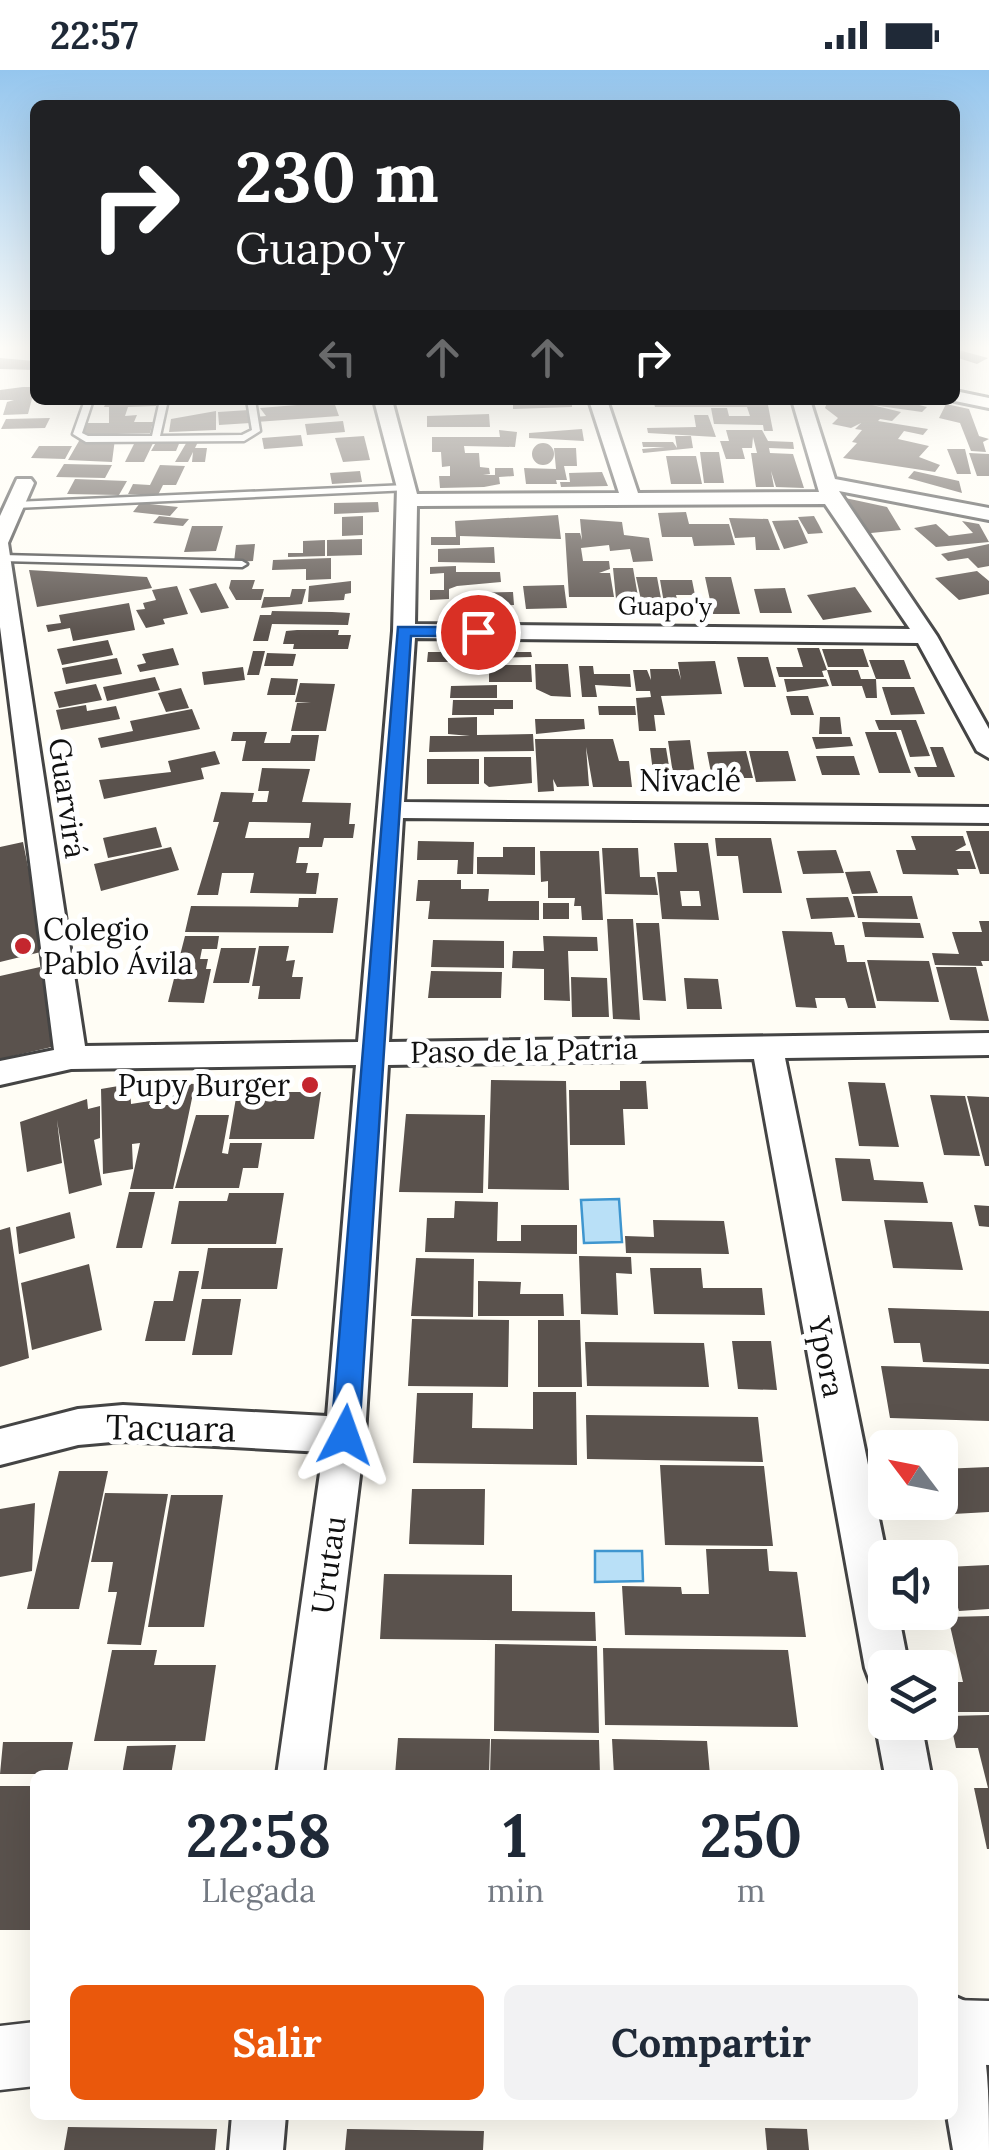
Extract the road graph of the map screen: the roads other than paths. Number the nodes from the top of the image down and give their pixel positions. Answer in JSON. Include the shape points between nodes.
{"nodes":[{"id":1,"x":394,"y":442,"type":"edge"},
{"id":2,"x":612,"y":442,"type":"edge"},
{"id":3,"x":815,"y":442,"type":"edge"},
{"id":4,"x":24,"y":483,"type":"dead end"},
{"id":5,"x":829,"y":490,"type":"junction"},
{"id":6,"x":407,"y":494,"type":"junction"},
{"id":7,"x":630,"y":497,"type":"junction"},
{"id":8,"x":15,"y":505,"type":"junction"},
{"id":9,"x":989,"y":514,"type":"edge"},
{"id":10,"x":1,"y":548,"type":"edge"},
{"id":11,"x":242,"y":564,"type":"dead end"},
{"id":12,"x":404,"y":631,"type":"junction"},
{"id":13,"x":926,"y":636,"type":"junction"},
{"id":14,"x":989,"y":751,"type":"edge"},
{"id":15,"x":390,"y":810,"type":"junction"},
{"id":16,"x":989,"y":815,"type":"edge"},
{"id":17,"x":989,"y":1044,"type":"edge"},
{"id":18,"x":768,"y":1047,"type":"junction"},
{"id":19,"x":372,"y":1051,"type":"junction"},
{"id":20,"x":71,"y":1058,"type":"junction"},
{"id":21,"x":0,"y":1073,"type":"edge"},
{"id":22,"x":345,"y":1435,"type":"junction"},
{"id":23,"x":0,"y":1447,"type":"edge"},
{"id":24,"x":885,"y":1650,"type":"edge"},
{"id":25,"x":901,"y":1740,"type":"edge"},
{"id":26,"x":301,"y":1770,"type":"edge"},
{"id":27,"x":907,"y":1770,"type":"edge"},
{"id":28,"x":963,"y":2025,"type":"edge"},
{"id":29,"x":30,"y":2055,"type":"edge"},
{"id":30,"x":0,"y":2058,"type":"edge"},
{"id":31,"x":258,"y":2120,"type":"edge"},
{"id":32,"x":256,"y":2150,"type":"edge"},
{"id":33,"x":980,"y":2150,"type":"edge"}],
"edges":[{"from":1,"to":6,"type":"street","name":"Urutau"},
{"from":2,"to":7,"type":"street"},
{"from":3,"to":5,"type":"street"},
{"from":4,"to":8,"type":"street"},
{"from":5,"to":7,"type":"street"},
{"from":5,"to":9,"type":"street"},
{"from":5,"to":13,"type":"street"},
{"from":6,"to":7,"type":"street"},
{"from":6,"to":8,"type":"lane"},
{"from":6,"to":12,"type":"street","name":"Urutau"},
{"from":8,"to":10,"type":"street"},
{"from":10,"to":11,"type":"lane"},
{"from":10,"to":20,"type":"street","name":"Guarvirá"},
{"from":12,"to":13,"type":"street","name":"Guapo'y"},
{"from":12,"to":15,"type":"street","name":"Urutau"},
{"from":13,"to":14,"type":"street"},
{"from":15,"to":16,"type":"street","name":"Nivaclé"},
{"from":15,"to":19,"type":"street","name":"Urutau"},
{"from":17,"to":18,"type":"street","name":"Paso de la Patria"},
{"from":18,"to":19,"type":"street","name":"Paso de la Patria"},
{"from":18,"to":24,"type":"street","name":"Ypora"},
{"from":19,"to":20,"type":"street","name":"Paso de la Patria"},
{"from":19,"to":22,"type":"street","name":"Urutau"},
{"from":20,"to":21,"type":"street","name":"Paso de la Patria"},
{"from":22,"to":23,"type":"street","name":"Tacuara","via":[[123,1423]]},
{"from":22,"to":26,"type":"street","name":"Urutau"},
{"from":25,"to":27,"type":"street"},
{"from":28,"to":33,"type":"street"},
{"from":29,"to":30,"type":"street"},
{"from":31,"to":32,"type":"street"}]}
